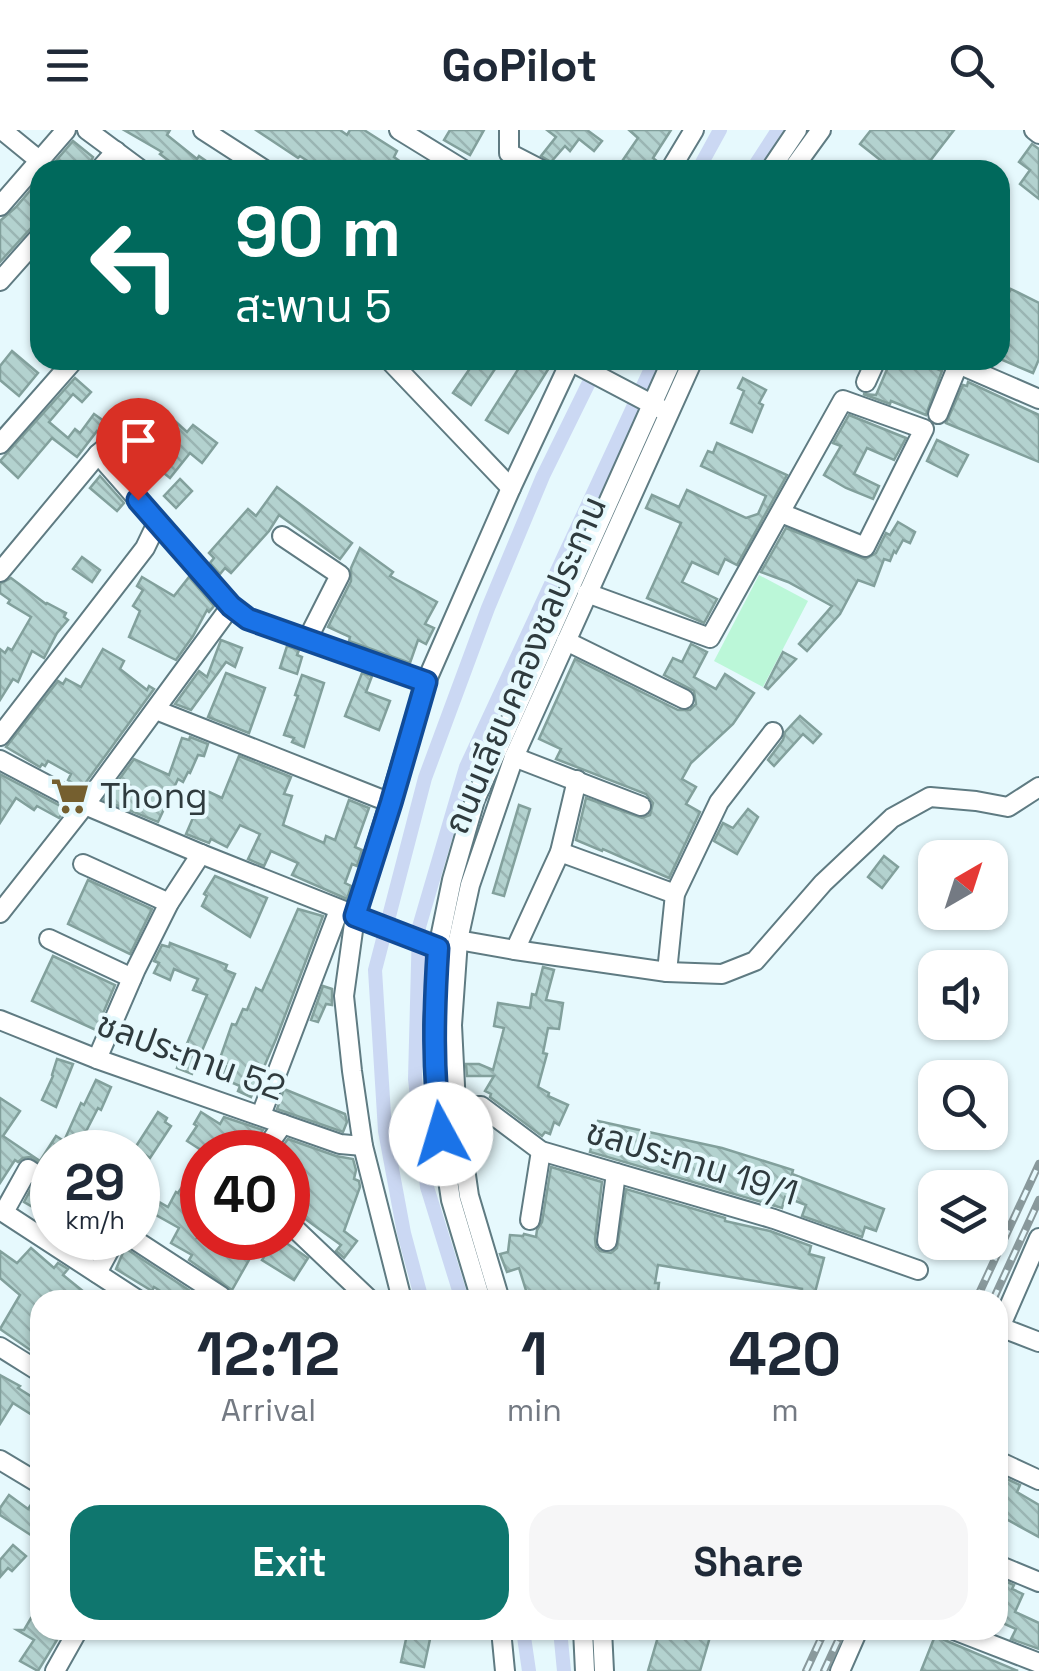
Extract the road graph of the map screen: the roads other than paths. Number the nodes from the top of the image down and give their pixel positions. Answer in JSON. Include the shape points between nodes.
{"nodes":[{"id":1,"x":2,"y":130,"type":"edge"},
{"id":2,"x":66,"y":130,"type":"edge"},
{"id":3,"x":87,"y":130,"type":"edge"},
{"id":4,"x":203,"y":130,"type":"edge"},
{"id":5,"x":400,"y":130,"type":"edge"},
{"id":6,"x":510,"y":130,"type":"edge"},
{"id":7,"x":694,"y":130,"type":"edge"},
{"id":8,"x":797,"y":130,"type":"edge"},
{"id":9,"x":820,"y":130,"type":"edge"},
{"id":10,"x":116,"y":151,"type":"junction"},
{"id":11,"x":39,"y":160,"type":"edge"},
{"id":12,"x":41,"y":160,"type":"edge"},
{"id":13,"x":108,"y":160,"type":"edge"},
{"id":14,"x":128,"y":160,"type":"edge"},
{"id":15,"x":250,"y":160,"type":"edge"},
{"id":16,"x":448,"y":160,"type":"edge"},
{"id":17,"x":521,"y":160,"type":"edge"},
{"id":18,"x":676,"y":160,"type":"edge"},
{"id":19,"x":777,"y":160,"type":"edge"},
{"id":20,"x":799,"y":160,"type":"edge"},
{"id":21,"x":30,"y":172,"type":"edge"},
{"id":22,"x":0,"y":206,"type":"edge"},
{"id":23,"x":30,"y":247,"type":"edge"},
{"id":24,"x":0,"y":281,"type":"edge"},
{"id":25,"x":65,"y":370,"type":"edge"},
{"id":26,"x":399,"y":370,"type":"edge"},
{"id":27,"x":565,"y":370,"type":"edge"},
{"id":28,"x":589,"y":370,"type":"edge"},
{"id":29,"x":669,"y":370,"type":"edge"},
{"id":30,"x":686,"y":370,"type":"edge"},
{"id":31,"x":871,"y":370,"type":"edge"},
{"id":32,"x":953,"y":370,"type":"edge"},
{"id":33,"x":980,"y":370,"type":"edge"},
{"id":34,"x":866,"y":382,"type":"dead end"},
{"id":35,"x":1037,"y":392,"type":"edge"},
{"id":36,"x":659,"y":408,"type":"junction"},
{"id":37,"x":938,"y":414,"type":"dead end"},
{"id":38,"x":138,"y":436,"type":"dead end"},
{"id":39,"x":0,"y":444,"type":"edge"},
{"id":40,"x":98,"y":454,"type":"junction"},
{"id":41,"x":511,"y":488,"type":"junction"},
{"id":42,"x":780,"y":513,"type":"junction"},
{"id":43,"x":157,"y":523,"type":"junction"},
{"id":44,"x":282,"y":536,"type":"dead end"},
{"id":45,"x":0,"y":572,"type":"edge"},
{"id":46,"x":588,"y":593,"type":"junction"},
{"id":47,"x":231,"y":606,"type":"junction"},
{"id":48,"x":308,"y":640,"type":"junction"},
{"id":49,"x":566,"y":641,"type":"junction"},
{"id":50,"x":426,"y":682,"type":"junction"},
{"id":51,"x":684,"y":699,"type":"dead end"},
{"id":52,"x":156,"y":710,"type":"junction"},
{"id":53,"x":773,"y":732,"type":"dead end"},
{"id":54,"x":0,"y":736,"type":"edge"},
{"id":55,"x":514,"y":757,"type":"junction"},
{"id":56,"x":0,"y":760,"type":"edge"},
{"id":57,"x":577,"y":780,"type":"junction"},
{"id":58,"x":1039,"y":786,"type":"edge"},
{"id":59,"x":391,"y":803,"type":"junction"},
{"id":60,"x":85,"y":805,"type":"junction"},
{"id":61,"x":641,"y":806,"type":"dead end"},
{"id":62,"x":560,"y":852,"type":"junction"},
{"id":63,"x":201,"y":854,"type":"junction"},
{"id":64,"x":84,"y":864,"type":"dead end"},
{"id":65,"x":675,"y":894,"type":"junction"},
{"id":66,"x":168,"y":903,"type":"junction"},
{"id":67,"x":0,"y":913,"type":"edge"},
{"id":68,"x":347,"y":913,"type":"junction"},
{"id":69,"x":50,"y":939,"type":"dead end"},
{"id":70,"x":458,"y":940,"type":"junction"},
{"id":71,"x":438,"y":948,"type":"junction"},
{"id":72,"x":514,"y":950,"type":"junction"},
{"id":73,"x":667,"y":972,"type":"junction"},
{"id":74,"x":132,"y":978,"type":"junction"},
{"id":75,"x":0,"y":1020,"type":"edge"},
{"id":76,"x":98,"y":1058,"type":"junction"},
{"id":77,"x":456,"y":1106,"type":"junction"},
{"id":78,"x":261,"y":1115,"type":"junction"},
{"id":79,"x":283,"y":1124,"type":"junction"},
{"id":80,"x":279,"y":1130,"type":"edge"},
{"id":81,"x":363,"y":1146,"type":"junction"},
{"id":82,"x":541,"y":1151,"type":"junction"},
{"id":83,"x":30,"y":1170,"type":"edge"},
{"id":84,"x":616,"y":1173,"type":"junction"},
{"id":85,"x":2,"y":1211,"type":"edge"},
{"id":86,"x":530,"y":1220,"type":"dead end"},
{"id":87,"x":1039,"y":1238,"type":"edge"},
{"id":88,"x":608,"y":1241,"type":"dead end"},
{"id":89,"x":310,"y":1243,"type":"edge"},
{"id":90,"x":160,"y":1256,"type":"edge"},
{"id":91,"x":105,"y":1260,"type":"edge"},
{"id":92,"x":918,"y":1270,"type":"dead end"},
{"id":93,"x":98,"y":1273,"type":"junction"},
{"id":94,"x":123,"y":1290,"type":"edge"},
{"id":95,"x":212,"y":1290,"type":"edge"},
{"id":96,"x":359,"y":1290,"type":"edge"},
{"id":97,"x":399,"y":1290,"type":"edge"},
{"id":98,"x":477,"y":1290,"type":"edge"},
{"id":99,"x":497,"y":1290,"type":"edge"},
{"id":100,"x":1008,"y":1307,"type":"edge"},
{"id":101,"x":1008,"y":1332,"type":"edge"},
{"id":102,"x":1039,"y":1342,"type":"edge"},
{"id":103,"x":2,"y":1353,"type":"edge"},
{"id":104,"x":30,"y":1367,"type":"edge"},
{"id":105,"x":0,"y":1460,"type":"edge"},
{"id":106,"x":1008,"y":1466,"type":"edge"},
{"id":107,"x":30,"y":1478,"type":"edge"},
{"id":108,"x":1039,"y":1480,"type":"edge"},
{"id":109,"x":1008,"y":1569,"type":"edge"},
{"id":110,"x":1039,"y":1582,"type":"edge"},
{"id":111,"x":72,"y":1640,"type":"edge"},
{"id":112,"x":502,"y":1640,"type":"edge"},
{"id":113,"x":584,"y":1640,"type":"edge"},
{"id":114,"x":602,"y":1640,"type":"edge"},
{"id":115,"x":854,"y":1640,"type":"edge"},
{"id":116,"x":980,"y":1640,"type":"edge"},
{"id":117,"x":1039,"y":1663,"type":"edge"},
{"id":118,"x":58,"y":1664,"type":"edge"},
{"id":119,"x":78,"y":1671,"type":"edge"},
{"id":120,"x":504,"y":1671,"type":"edge"},
{"id":121,"x":586,"y":1671,"type":"edge"},
{"id":122,"x":604,"y":1671,"type":"edge"},
{"id":123,"x":840,"y":1671,"type":"edge"}],
"edges":[{"from":1,"to":11,"type":"street"},
{"from":2,"to":12,"type":"street"},
{"from":3,"to":10,"type":"street"},
{"from":4,"to":15,"type":"street"},
{"from":5,"to":16,"type":"street"},
{"from":6,"to":17,"type":"street","via":[[509,154]]},
{"from":7,"to":18,"type":"street"},
{"from":8,"to":19,"type":"street"},
{"from":9,"to":20,"type":"street"},
{"from":10,"to":13,"type":"street"},
{"from":10,"to":14,"type":"street"},
{"from":21,"to":22,"type":"street"},
{"from":23,"to":24,"type":"street"},
{"from":25,"to":39,"type":"street"},
{"from":26,"to":41,"type":"street"},
{"from":27,"to":41,"type":"street"},
{"from":28,"to":36,"type":"street"},
{"from":29,"to":36,"type":"street","name":"ถนนเลียบคลองชลประทาน"},
{"from":30,"to":36,"type":"street","name":"ถนนเลียบคลองชลประทาน"},
{"from":31,"to":34,"type":"street"},
{"from":32,"to":37,"type":"street"},
{"from":33,"to":35,"type":"street"},
{"from":36,"to":46,"type":"street","name":"ถนนเลียบคลองชลประทาน"},
{"from":36,"to":71,"type":"street","name":"ถนนเลียบคลองชลประทาน","via":[[474,800]]},
{"from":38,"to":40,"type":"street","via":[[118,436]]},
{"from":40,"to":43,"type":"street"},
{"from":40,"to":45,"type":"street"},
{"from":41,"to":50,"type":"street"},
{"from":42,"to":42,"type":"street","via":[[865,547],[924,429],[843,400]]},
{"from":42,"to":46,"type":"street","via":[[710,638]]},
{"from":43,"to":47,"type":"street"},
{"from":43,"to":54,"type":"street"},
{"from":44,"to":48,"type":"street","via":[[340,574]]},
{"from":46,"to":49,"type":"street","name":"ถนนเลียบคลองชลประทาน"},
{"from":47,"to":48,"type":"street","via":[[248,619]]},
{"from":47,"to":52,"type":"street"},
{"from":48,"to":50,"type":"street"},
{"from":49,"to":51,"type":"street"},
{"from":49,"to":55,"type":"street","name":"ถนนเลียบคลองชลประทาน"},
{"from":50,"to":59,"type":"street"},
{"from":52,"to":59,"type":"street"},
{"from":52,"to":60,"type":"street"},
{"from":53,"to":65,"type":"street","via":[[720,802]]},
{"from":55,"to":57,"type":"street"},
{"from":55,"to":70,"type":"street","name":"ถนนเลียบคลองชลประทาน"},
{"from":56,"to":60,"type":"street"},
{"from":57,"to":61,"type":"street"},
{"from":57,"to":62,"type":"street"},
{"from":58,"to":73,"type":"street","via":[[1008,807],[930,798],[892,818],[857,849],[755,962],[722,974]]},
{"from":59,"to":68,"type":"street"},
{"from":60,"to":63,"type":"street"},
{"from":60,"to":67,"type":"street"},
{"from":62,"to":65,"type":"street"},
{"from":62,"to":72,"type":"street"},
{"from":63,"to":66,"type":"street"},
{"from":63,"to":68,"type":"street"},
{"from":64,"to":66,"type":"street"},
{"from":65,"to":73,"type":"street"},
{"from":66,"to":74,"type":"street"},
{"from":68,"to":71,"type":"street"},
{"from":68,"to":78,"type":"street"},
{"from":68,"to":81,"type":"street","via":[[344,996]]},
{"from":69,"to":74,"type":"street"},
{"from":70,"to":72,"type":"street"},
{"from":70,"to":77,"type":"street","name":"ถนนเลียบคลองชลประทาน"},
{"from":71,"to":98,"type":"street","name":"ถนนเลียบคลองชลประทาน","via":[[436,1101],[450,1200]]},
{"from":72,"to":73,"type":"street"},
{"from":74,"to":76,"type":"street"},
{"from":75,"to":76,"type":"street","name":"ชลประทาน 52"},
{"from":76,"to":78,"type":"street","name":"ชลประทาน 52"},
{"from":77,"to":82,"type":"street","name":"ชลประทาน 19/1","via":[[482,1106]]},
{"from":77,"to":99,"type":"street","name":"ถนนเลียบคลองชลประทาน","via":[[469,1196]]},
{"from":78,"to":79,"type":"street","name":"ชลประทาน 52"},
{"from":79,"to":80,"type":"street"},
{"from":79,"to":81,"type":"street","name":"ชลประทาน 52"},
{"from":81,"to":97,"type":"street"},
{"from":82,"to":84,"type":"street","name":"ชลประทาน 19/1"},
{"from":82,"to":86,"type":"street"},
{"from":83,"to":85,"type":"street"},
{"from":84,"to":88,"type":"street"},
{"from":84,"to":92,"type":"street","name":"ชลประทาน 19/1","via":[[774,1218]]},
{"from":85,"to":93,"type":"street"},
{"from":87,"to":100,"type":"street"},
{"from":89,"to":96,"type":"street"},
{"from":90,"to":95,"type":"street"},
{"from":91,"to":93,"type":"street"},
{"from":93,"to":94,"type":"street"},
{"from":101,"to":102,"type":"street"},
{"from":103,"to":104,"type":"street"},
{"from":105,"to":107,"type":"street"},
{"from":106,"to":108,"type":"street"},
{"from":109,"to":110,"type":"street"},
{"from":111,"to":118,"type":"street"},
{"from":112,"to":120,"type":"street"},
{"from":113,"to":121,"type":"street"},
{"from":114,"to":122,"type":"street"},
{"from":115,"to":123,"type":"street"},
{"from":116,"to":117,"type":"street"},
{"from":118,"to":119,"type":"street"}]}
